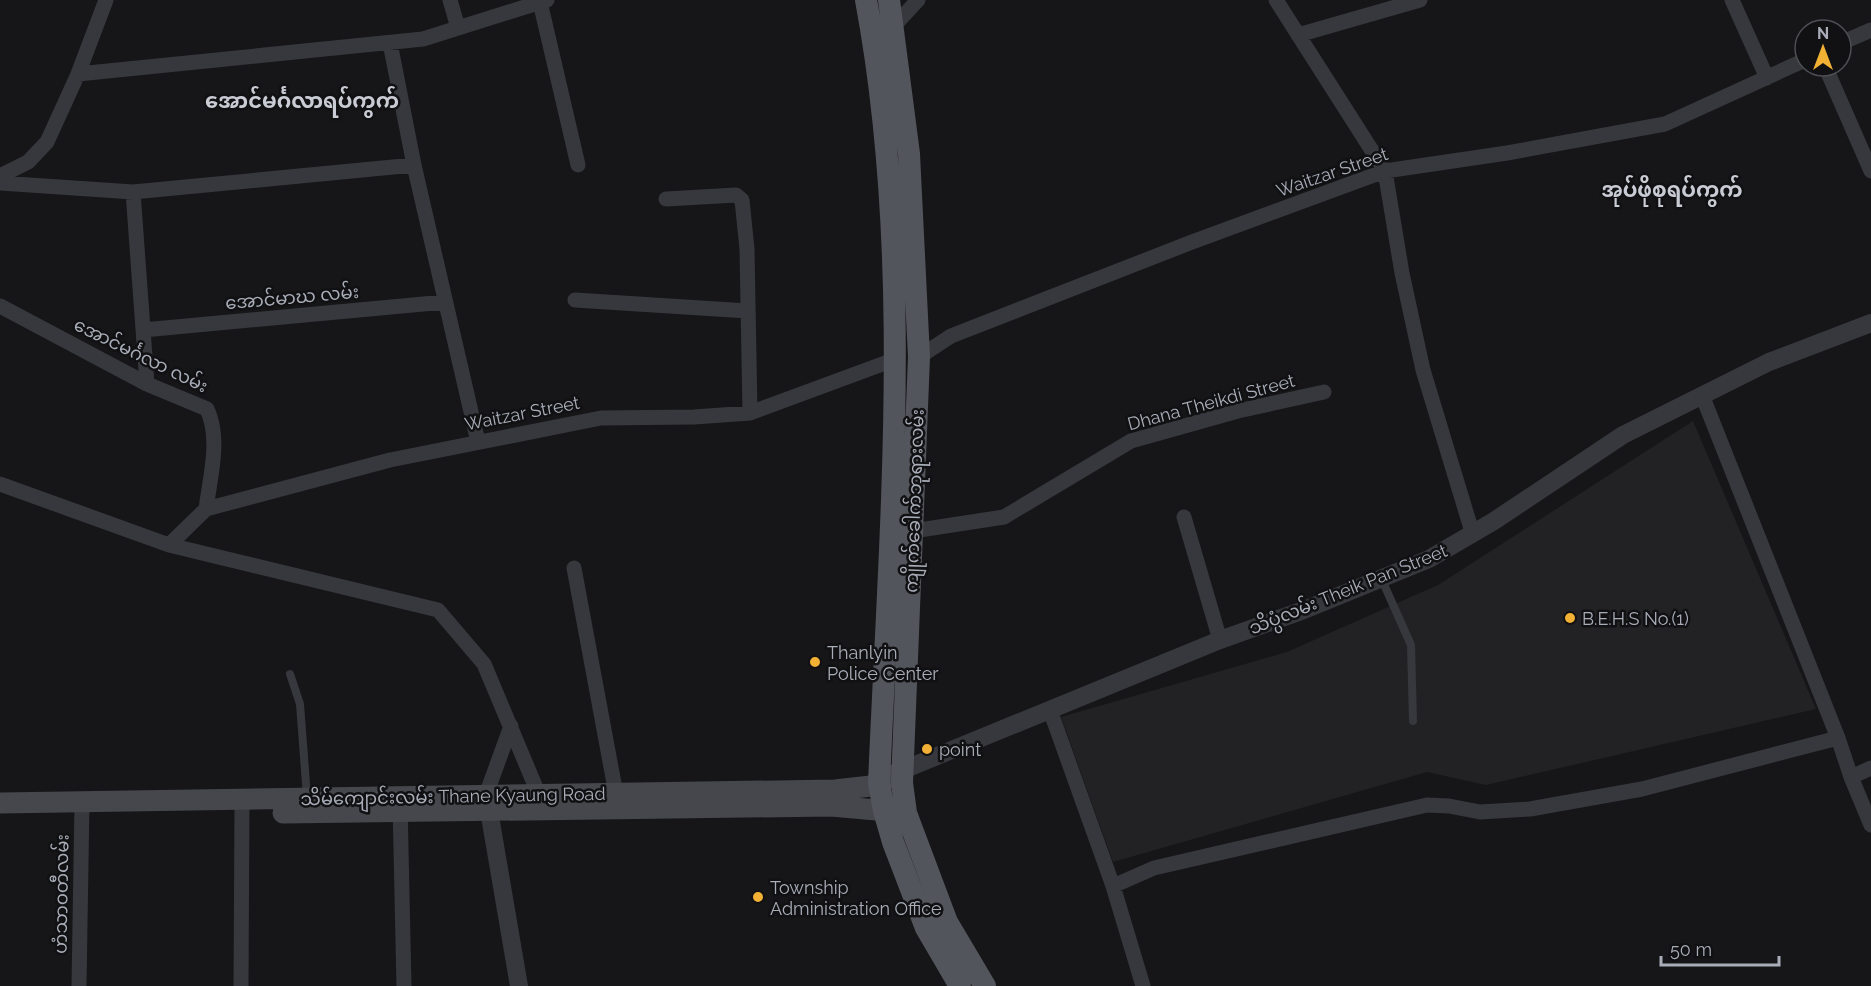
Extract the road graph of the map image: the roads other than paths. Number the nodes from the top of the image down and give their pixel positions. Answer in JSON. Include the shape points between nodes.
{"nodes":[{"id":1,"x":106,"y":0,"type":"edge"},
{"id":2,"x":450,"y":0,"type":"edge"},
{"id":3,"x":866,"y":0,"type":"edge"},
{"id":4,"x":889,"y":0,"type":"edge"},
{"id":5,"x":918,"y":0,"type":"edge"},
{"id":6,"x":1276,"y":0,"type":"edge"},
{"id":7,"x":1420,"y":0,"type":"edge"},
{"id":8,"x":1732,"y":0,"type":"edge"},
{"id":9,"x":543,"y":1,"type":"edge"},
{"id":10,"x":894,"y":26,"type":"junction"},
{"id":11,"x":458,"y":28,"type":"junction"},
{"id":12,"x":1871,"y":30,"type":"edge"},
{"id":13,"x":1298,"y":35,"type":"junction"},
{"id":14,"x":1853,"y":38,"type":"edge"},
{"id":15,"x":390,"y":43,"type":"junction"},
{"id":16,"x":1793,"y":66,"type":"edge"},
{"id":17,"x":78,"y":74,"type":"junction"},
{"id":18,"x":1767,"y":78,"type":"junction"},
{"id":19,"x":1830,"y":78,"type":"edge"},
{"id":20,"x":414,"y":165,"type":"junction"},
{"id":21,"x":578,"y":165,"type":"dead end"},
{"id":22,"x":1385,"y":171,"type":"junction"},
{"id":23,"x":1871,"y":171,"type":"edge"},
{"id":24,"x":0,"y":176,"type":"edge"},
{"id":25,"x":0,"y":183,"type":"edge"},
{"id":26,"x":133,"y":192,"type":"junction"},
{"id":27,"x":666,"y":199,"type":"dead end"},
{"id":28,"x":575,"y":300,"type":"dead end"},
{"id":29,"x":445,"y":302,"type":"junction"},
{"id":30,"x":0,"y":306,"type":"edge"},
{"id":31,"x":748,"y":310,"type":"junction"},
{"id":32,"x":1871,"y":323,"type":"edge"},
{"id":33,"x":143,"y":330,"type":"junction"},
{"id":34,"x":918,"y":357,"type":"junction"},
{"id":35,"x":896,"y":359,"type":"junction"},
{"id":36,"x":147,"y":384,"type":"junction"},
{"id":37,"x":1324,"y":392,"type":"dead end"},
{"id":38,"x":1702,"y":395,"type":"junction"},
{"id":39,"x":750,"y":413,"type":"junction"},
{"id":40,"x":478,"y":442,"type":"junction"},
{"id":41,"x":0,"y":484,"type":"edge"},
{"id":42,"x":206,"y":509,"type":"junction"},
{"id":43,"x":1184,"y":517,"type":"dead end"},
{"id":44,"x":913,"y":531,"type":"junction"},
{"id":45,"x":1473,"y":534,"type":"junction"},
{"id":46,"x":169,"y":546,"type":"junction"},
{"id":47,"x":574,"y":568,"type":"dead end"},
{"id":48,"x":1381,"y":578,"type":"junction"},
{"id":49,"x":1220,"y":640,"type":"junction"},
{"id":50,"x":290,"y":674,"type":"dead end"},
{"id":51,"x":1050,"y":710,"type":"junction"},
{"id":52,"x":1413,"y":721,"type":"dead end"},
{"id":53,"x":511,"y":726,"type":"junction"},
{"id":54,"x":1838,"y":738,"type":"junction"},
{"id":55,"x":1871,"y":768,"type":"edge"},
{"id":56,"x":903,"y":770,"type":"junction"},
{"id":57,"x":1851,"y":777,"type":"junction"},
{"id":58,"x":879,"y":783,"type":"junction"},
{"id":59,"x":616,"y":794,"type":"junction"},
{"id":60,"x":539,"y":795,"type":"junction"},
{"id":61,"x":0,"y":803,"type":"edge"},
{"id":62,"x":487,"y":803,"type":"junction"},
{"id":63,"x":400,"y":804,"type":"junction"},
{"id":64,"x":308,"y":806,"type":"junction"},
{"id":65,"x":242,"y":807,"type":"junction"},
{"id":66,"x":82,"y":808,"type":"junction"},
{"id":67,"x":895,"y":812,"type":"junction"},
{"id":68,"x":0,"y":814,"type":"edge"},
{"id":69,"x":1871,"y":825,"type":"edge"},
{"id":70,"x":1113,"y":886,"type":"junction"},
{"id":71,"x":79,"y":986,"type":"edge"},
{"id":72,"x":241,"y":986,"type":"edge"},
{"id":73,"x":404,"y":986,"type":"edge"},
{"id":74,"x":519,"y":986,"type":"edge"},
{"id":75,"x":960,"y":986,"type":"edge"},
{"id":76,"x":985,"y":986,"type":"edge"},
{"id":77,"x":1143,"y":986,"type":"edge"}],
"edges":[{"from":1,"to":17,"type":"street"},
{"from":2,"to":11,"type":"street"},
{"from":3,"to":35,"type":"main road","name":"ကျိုက်ခေါက်ဘုရားလမ်း","via":[[886,154]]},
{"from":4,"to":10,"type":"main road","name":"ကျိုက်ခေါက်ဘုရားလမ်း"},
{"from":5,"to":10,"type":"street"},
{"from":6,"to":13,"type":"street"},
{"from":7,"to":13,"type":"street"},
{"from":8,"to":18,"type":"street"},
{"from":9,"to":11,"type":"street"},
{"from":9,"to":21,"type":"street"},
{"from":10,"to":34,"type":"main road","name":"ကျိုက်ခေါက်ဘုရားလမ်း","via":[[909,154]]},
{"from":11,"to":15,"type":"street","via":[[423,39]]},
{"from":12,"to":14,"type":"street"},
{"from":13,"to":22,"type":"street"},
{"from":15,"to":17,"type":"street"},
{"from":15,"to":20,"type":"street"},
{"from":16,"to":18,"type":"street","name":"Waitzar Street"},
{"from":17,"to":24,"type":"street","via":[[47,142],[28,162]]},
{"from":18,"to":22,"type":"street","name":"Waitzar Street","via":[[1665,124]]},
{"from":19,"to":23,"type":"street"},
{"from":20,"to":26,"type":"street"},
{"from":20,"to":29,"type":"street"},
{"from":22,"to":34,"type":"street","name":"Waitzar Street","via":[[951,336]]},
{"from":22,"to":45,"type":"street","via":[[1423,370]]},
{"from":25,"to":26,"type":"street"},
{"from":26,"to":33,"type":"street"},
{"from":27,"to":31,"type":"street","via":[[740,196],[747,249]]},
{"from":28,"to":31,"type":"street"},
{"from":29,"to":33,"type":"street","name":"အောင်မာဃ လမ်း"},
{"from":29,"to":40,"type":"street"},
{"from":30,"to":36,"type":"street","name":"အောင်မင်္ဂလာ လမ်း"},
{"from":31,"to":39,"type":"street"},
{"from":32,"to":38,"type":"street","name":"သိပ္ပံလမ်း Theik Pan Street","via":[[1769,362]]},
{"from":33,"to":36,"type":"street"},
{"from":34,"to":44,"type":"main road","name":"ကျိုက်ခေါက်ဘုရားလမ်း"},
{"from":35,"to":39,"type":"street","name":"Waitzar Street"},
{"from":35,"to":58,"type":"main road","name":"ကျိုက်ခေါက်ဘုရားလမ်း"},
{"from":36,"to":42,"type":"street","name":"အောင်မင်္ဂလာ လမ်း","via":[[207,409],[212,419],[215,438]]},
{"from":37,"to":44,"type":"street","name":"Dhana Theikdi Street","via":[[1131,441],[1004,517]]},
{"from":38,"to":45,"type":"street","name":"သိပ္ပံလမ်း Theik Pan Street","via":[[1623,435]]},
{"from":38,"to":54,"type":"street"},
{"from":39,"to":40,"type":"street","name":"Waitzar Street","via":[[601,418]]},
{"from":40,"to":42,"type":"street","name":"Waitzar Street","via":[[390,460]]},
{"from":41,"to":46,"type":"street"},
{"from":42,"to":46,"type":"street"},
{"from":43,"to":49,"type":"street"},
{"from":44,"to":56,"type":"main road","name":"ကျိုက်ခေါက်ဘုရားလမ်း"},
{"from":45,"to":48,"type":"street","name":"သိပ္ပံလမ်း Theik Pan Street","via":[[1429,559]]},
{"from":46,"to":53,"type":"street","via":[[438,610],[484,664]]},
{"from":47,"to":59,"type":"street"},
{"from":48,"to":49,"type":"street","name":"သိပ္ပံလမ်း Theik Pan Street"},
{"from":48,"to":52,"type":"lane","via":[[1411,645]]},
{"from":49,"to":51,"type":"street","name":"သိပ္ပံလမ်း Theik Pan Street"},
{"from":50,"to":64,"type":"lane","via":[[300,704]]},
{"from":51,"to":56,"type":"street","name":"သိပ္ပံလမ်း Theik Pan Street"},
{"from":51,"to":70,"type":"street"},
{"from":53,"to":60,"type":"street"},
{"from":53,"to":62,"type":"street"},
{"from":54,"to":57,"type":"street"},
{"from":54,"to":70,"type":"street","via":[[1642,789],[1530,810],[1480,812],[1427,804],[1154,867]]},
{"from":55,"to":57,"type":"street"},
{"from":56,"to":58,"type":"main road","name":"သိမ်ကျောင်းလမ်း Thane Kyaung Road"},
{"from":56,"to":67,"type":"main road","name":"ကျိုက်ခေါက်ဘုရားလမ်း"},
{"from":57,"to":69,"type":"street"},
{"from":58,"to":59,"type":"main road","name":"သိမ်ကျောင်းလမ်း Thane Kyaung Road","via":[[835,790]]},
{"from":58,"to":67,"type":"main road","name":"ကျိုက်ခေါက်ဘုရားလမ်း"},
{"from":59,"to":60,"type":"main road","name":"သိမ်ကျောင်းလမ်း Thane Kyaung Road"},
{"from":60,"to":62,"type":"main road","name":"သိမ်ကျောင်းလမ်း Thane Kyaung Road"},
{"from":61,"to":66,"type":"main road","name":"သိမ်ကျောင်းလမ်း Thane Kyaung Road"},
{"from":62,"to":63,"type":"main road","name":"သိမ်ကျောင်းလမ်း Thane Kyaung Road"},
{"from":62,"to":67,"type":"main road","name":"သိမ်ကျောင်းလမ်း Thane Kyaung Road","via":[[831,806]]},
{"from":62,"to":74,"type":"street"},
{"from":63,"to":64,"type":"main road","name":"သိမ်ကျောင်းလမ်း Thane Kyaung Road"},
{"from":63,"to":73,"type":"street"},
{"from":64,"to":65,"type":"main road","name":"သိမ်ကျောင်းလမ်း Thane Kyaung Road"},
{"from":65,"to":66,"type":"main road","name":"သိမ်ကျောင်းလမ်း Thane Kyaung Road"},
{"from":65,"to":72,"type":"street"},
{"from":66,"to":68,"type":"main road","name":"သိမ်ကျောင်းလမ်း Thane Kyaung Road"},
{"from":66,"to":71,"type":"street","name":"ဟံသာဝတီလမ်း"},
{"from":67,"to":75,"type":"main road","name":"ကျိုက်ခေါက်ဘုရားလမ်း","via":[[893,842],[926,928]]},
{"from":67,"to":76,"type":"main road","name":"ကျိုက်ခေါက်ဘုရားလမ်း","via":[[947,922]]},
{"from":70,"to":77,"type":"street"}]}
